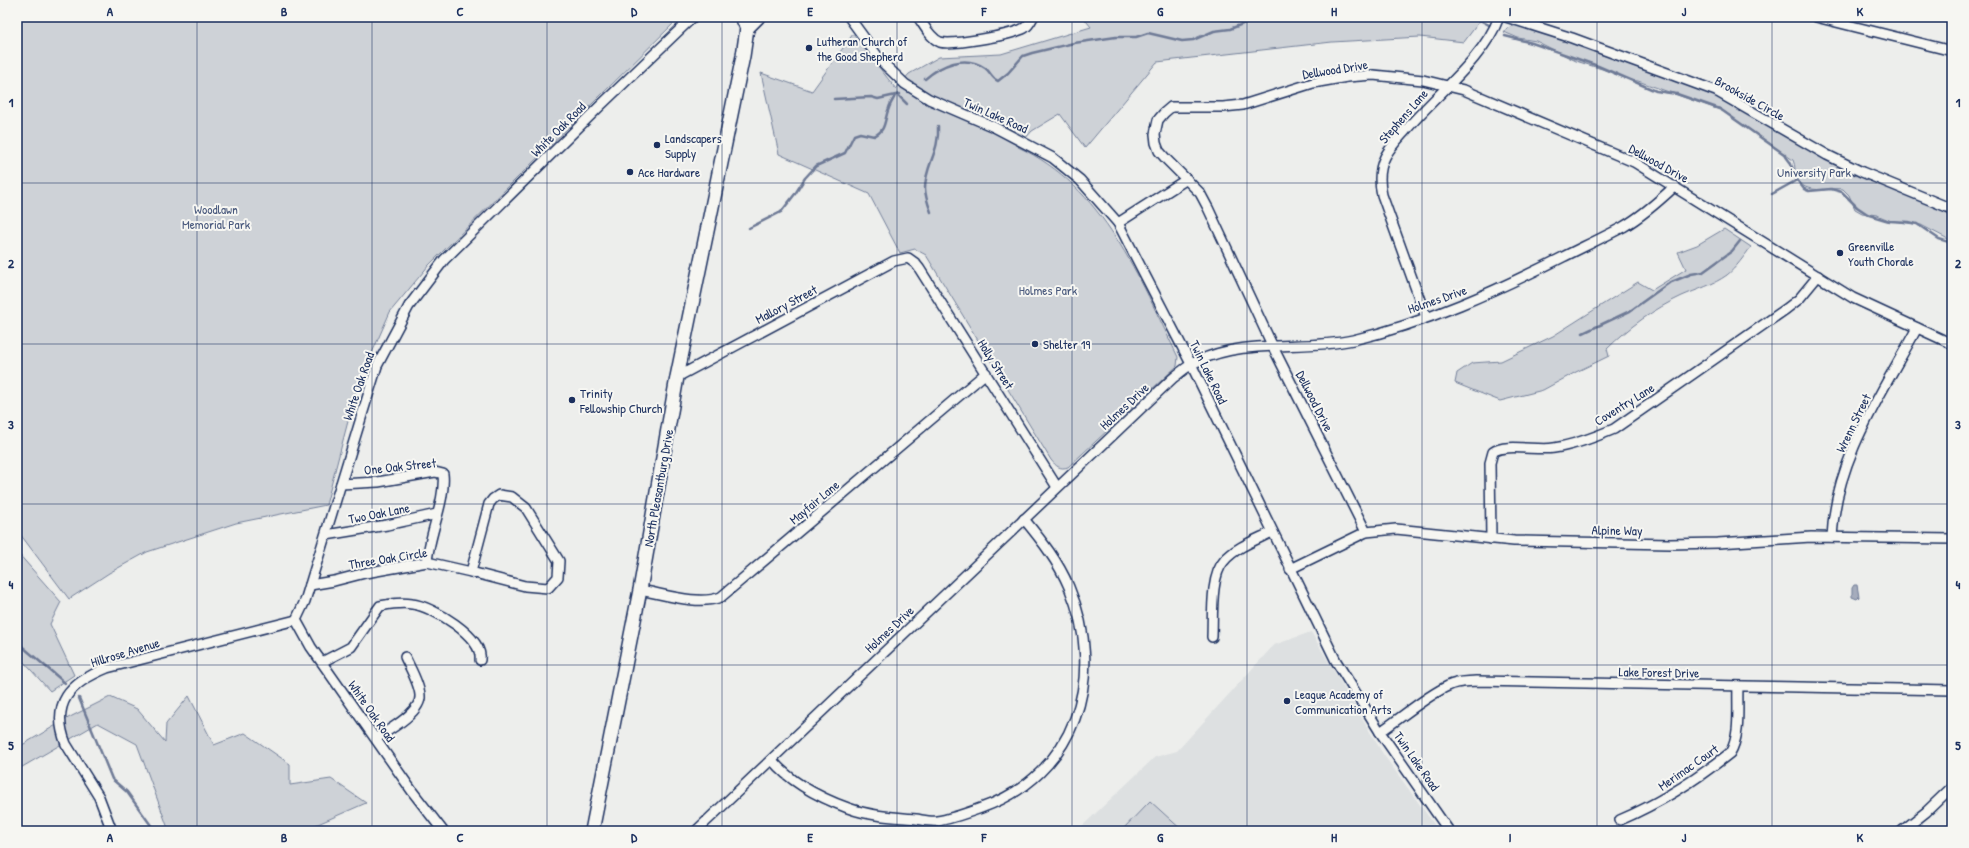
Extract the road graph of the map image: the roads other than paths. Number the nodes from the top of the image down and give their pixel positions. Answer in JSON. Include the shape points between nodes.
{"nodes":[{"id":1,"x":693,"y":17,"type":"edge"},
{"id":2,"x":758,"y":17,"type":"edge"},
{"id":3,"x":849,"y":17,"type":"edge"},
{"id":4,"x":918,"y":17,"type":"edge"},
{"id":5,"x":1033,"y":17,"type":"edge"},
{"id":6,"x":1499,"y":17,"type":"edge"},
{"id":7,"x":1506,"y":17,"type":"edge"},
{"id":8,"x":1816,"y":17,"type":"edge"},
{"id":9,"x":745,"y":22,"type":"edge"},
{"id":10,"x":1952,"y":51,"type":"edge"},
{"id":11,"x":1447,"y":86,"type":"junction"},
{"id":12,"x":1187,"y":179,"type":"junction"},
{"id":13,"x":1675,"y":186,"type":"junction"},
{"id":14,"x":1952,"y":209,"type":"edge"},
{"id":15,"x":1118,"y":223,"type":"junction"},
{"id":16,"x":908,"y":258,"type":"joint"},
{"id":17,"x":1818,"y":276,"type":"junction"},
{"id":18,"x":1426,"y":317,"type":"junction"},
{"id":19,"x":1917,"y":328,"type":"junction"},
{"id":20,"x":1952,"y":344,"type":"edge"},
{"id":21,"x":1273,"y":347,"type":"junction"},
{"id":22,"x":1191,"y":364,"type":"junction"},
{"id":23,"x":986,"y":373,"type":"junction"},
{"id":24,"x":677,"y":377,"type":"junction"},
{"id":25,"x":341,"y":484,"type":"junction"},
{"id":26,"x":1057,"y":487,"type":"junction"},
{"id":27,"x":437,"y":514,"type":"junction"},
{"id":28,"x":1024,"y":520,"type":"junction"},
{"id":29,"x":1272,"y":532,"type":"junction"},
{"id":30,"x":1366,"y":532,"type":"junction"},
{"id":31,"x":326,"y":535,"type":"junction"},
{"id":32,"x":1832,"y":537,"type":"junction"},
{"id":33,"x":1491,"y":539,"type":"junction"},
{"id":34,"x":1952,"y":539,"type":"edge"},
{"id":35,"x":427,"y":562,"type":"junction"},
{"id":36,"x":1290,"y":569,"type":"junction"},
{"id":37,"x":471,"y":572,"type":"junction"},
{"id":38,"x":310,"y":585,"type":"junction"},
{"id":39,"x":640,"y":590,"type":"junction"},
{"id":40,"x":296,"y":620,"type":"junction"},
{"id":41,"x":1212,"y":636,"type":"dead end"},
{"id":42,"x":405,"y":657,"type":"dead end"},
{"id":43,"x":480,"y":660,"type":"dead end"},
{"id":44,"x":322,"y":662,"type":"junction"},
{"id":45,"x":1738,"y":686,"type":"junction"},
{"id":46,"x":1952,"y":690,"type":"edge"},
{"id":47,"x":1380,"y":732,"type":"junction"},
{"id":48,"x":376,"y":738,"type":"junction"},
{"id":49,"x":772,"y":760,"type":"junction"},
{"id":50,"x":1952,"y":787,"type":"edge"},
{"id":51,"x":1620,"y":820,"type":"dead end"},
{"id":52,"x":936,"y":821,"type":"junction"},
{"id":53,"x":112,"y":831,"type":"edge"},
{"id":54,"x":443,"y":831,"type":"edge"},
{"id":55,"x":592,"y":831,"type":"edge"},
{"id":56,"x":696,"y":831,"type":"edge"},
{"id":57,"x":935,"y":831,"type":"edge"},
{"id":58,"x":1449,"y":831,"type":"edge"},
{"id":59,"x":1902,"y":831,"type":"edge"}],
"edges":[{"from":1,"to":25,"type":"street","name":"White Oak Road","via":[[444,260],[418,292],[400,320],[377,366]]},
{"from":2,"to":9,"type":"main road","name":"North Pleasantburg Drive"},
{"from":3,"to":15,"type":"street","name":"Twin Lake Road","via":[[881,61],[905,84],[923,97],[1012,135],[1058,161],[1093,194]]},
{"from":4,"to":5,"type":"street","via":[[934,38],[943,43],[959,43],[1019,31],[1029,24]]},
{"from":6,"to":11,"type":"street","name":"Stephens Lane","via":[[1494,32],[1484,46]]},
{"from":7,"to":14,"type":"street","name":"Brookside Circle","via":[[1572,38],[1716,91],[1827,155]]},
{"from":8,"to":10,"type":"street"},
{"from":9,"to":24,"type":"main road","name":"North Pleasantburg Drive"},
{"from":11,"to":12,"type":"street","name":"Dellwood Drive","via":[[1404,77],[1373,75],[1313,83],[1243,105],[1171,108],[1158,120],[1156,143],[1163,155]]},
{"from":11,"to":13,"type":"street","name":"Dellwood Drive","via":[[1634,162]]},
{"from":11,"to":18,"type":"street","name":"Stephens Lane","via":[[1395,142],[1382,164],[1379,182],[1386,209]]},
{"from":12,"to":15,"type":"street"},
{"from":12,"to":21,"type":"street","name":"Dellwood Drive","via":[[1200,193],[1212,214]]},
{"from":13,"to":17,"type":"street","name":"Dellwood Drive"},
{"from":13,"to":18,"type":"street","name":"Holmes Drive","via":[[1623,227],[1487,294]]},
{"from":15,"to":22,"type":"street","name":"Twin Lake Road"},
{"from":16,"to":23,"type":"street","name":"Holly Street","via":[[920,268]]},
{"from":16,"to":24,"type":"street","name":"Mallory Street","via":[[894,261]]},
{"from":17,"to":19,"type":"street","name":"Dellwood Drive","via":[[1853,298]]},
{"from":17,"to":33,"type":"street","name":"Coventry Lane","via":[[1800,299],[1614,429],[1556,448],[1503,448],[1493,452],[1490,463]]},
{"from":18,"to":21,"type":"street","name":"Holmes Drive","via":[[1337,343]]},
{"from":19,"to":20,"type":"street","name":"Dellwood Drive"},
{"from":19,"to":32,"type":"street","name":"Wrenn Street","via":[[1850,456],[1839,495]]},
{"from":21,"to":22,"type":"street","name":"Holmes Drive","via":[[1237,349]]},
{"from":21,"to":30,"type":"street","name":"Dellwood Drive"},
{"from":22,"to":26,"type":"street","name":"Holmes Drive"},
{"from":22,"to":29,"type":"street","name":"Twin Lake Road"},
{"from":23,"to":26,"type":"street","name":"Holly Street"},
{"from":23,"to":39,"type":"street","name":"Mayfair Lane","via":[[721,597],[712,601],[701,601]]},
{"from":24,"to":39,"type":"main road","name":"North Pleasantburg Drive"},
{"from":25,"to":27,"type":"street","name":"One Oak Street","via":[[378,482],[441,472],[443,486]]},
{"from":25,"to":31,"type":"street","name":"White Oak Road"},
{"from":26,"to":28,"type":"street","name":"Holmes Drive"},
{"from":27,"to":31,"type":"street","name":"Two Oak Lane"},
{"from":27,"to":35,"type":"street","name":"One Oak Street"},
{"from":28,"to":49,"type":"street","name":"Holmes Drive","via":[[834,698]]},
{"from":28,"to":52,"type":"street","via":[[1055,559],[1070,588],[1083,650],[1080,707],[1059,750],[1028,784],[991,804]]},
{"from":29,"to":36,"type":"street","name":"Twin Lake Road"},
{"from":29,"to":41,"type":"street","via":[[1241,548],[1219,568]]},
{"from":30,"to":33,"type":"street","name":"Alpine Way","via":[[1412,529]]},
{"from":30,"to":36,"type":"street","name":"Alpine Way"},
{"from":31,"to":38,"type":"street","name":"White Oak Road"},
{"from":32,"to":33,"type":"street","name":"Alpine Way","via":[[1670,544]]},
{"from":32,"to":34,"type":"street","name":"Alpine Way"},
{"from":35,"to":37,"type":"street","name":"Three Oak Circle"},
{"from":35,"to":38,"type":"street","name":"Three Oak Circle"},
{"from":36,"to":47,"type":"street","name":"Twin Lake Road","via":[[1336,661]]},
{"from":37,"to":37,"type":"street","name":"Three Oak Circle","via":[[544,589],[552,585],[560,569],[559,561],[526,508],[517,500],[503,495],[493,499],[489,504]]},
{"from":38,"to":40,"type":"street","name":"White Oak Road"},
{"from":39,"to":55,"type":"main road","name":"North Pleasantburg Drive"},
{"from":40,"to":44,"type":"street","name":"White Oak Road"},
{"from":40,"to":53,"type":"street","name":"Hillrose Avenue","via":[[107,668],[84,678],[69,692],[60,711],[62,734],[99,797]]},
{"from":42,"to":48,"type":"street","via":[[419,692],[417,707]]},
{"from":43,"to":44,"type":"street","via":[[480,652],[476,645],[446,618],[421,606],[401,603],[380,606],[351,646]]},
{"from":44,"to":48,"type":"street","name":"White Oak Road"},
{"from":45,"to":46,"type":"street","name":"Lake Forest Drive"},
{"from":45,"to":47,"type":"street","name":"Lake Forest Drive","via":[[1458,682],[1448,686]]},
{"from":45,"to":51,"type":"street","name":"Merimac Court","via":[[1734,747],[1730,753],[1669,796]]},
{"from":47,"to":58,"type":"street","name":"Twin Lake Road"},
{"from":48,"to":54,"type":"street","name":"White Oak Road"},
{"from":49,"to":52,"type":"street","via":[[805,787],[837,804],[880,816]]},
{"from":49,"to":56,"type":"street","name":"Holmes Drive"},
{"from":50,"to":59,"type":"street"},
{"from":52,"to":57,"type":"street"}]}
